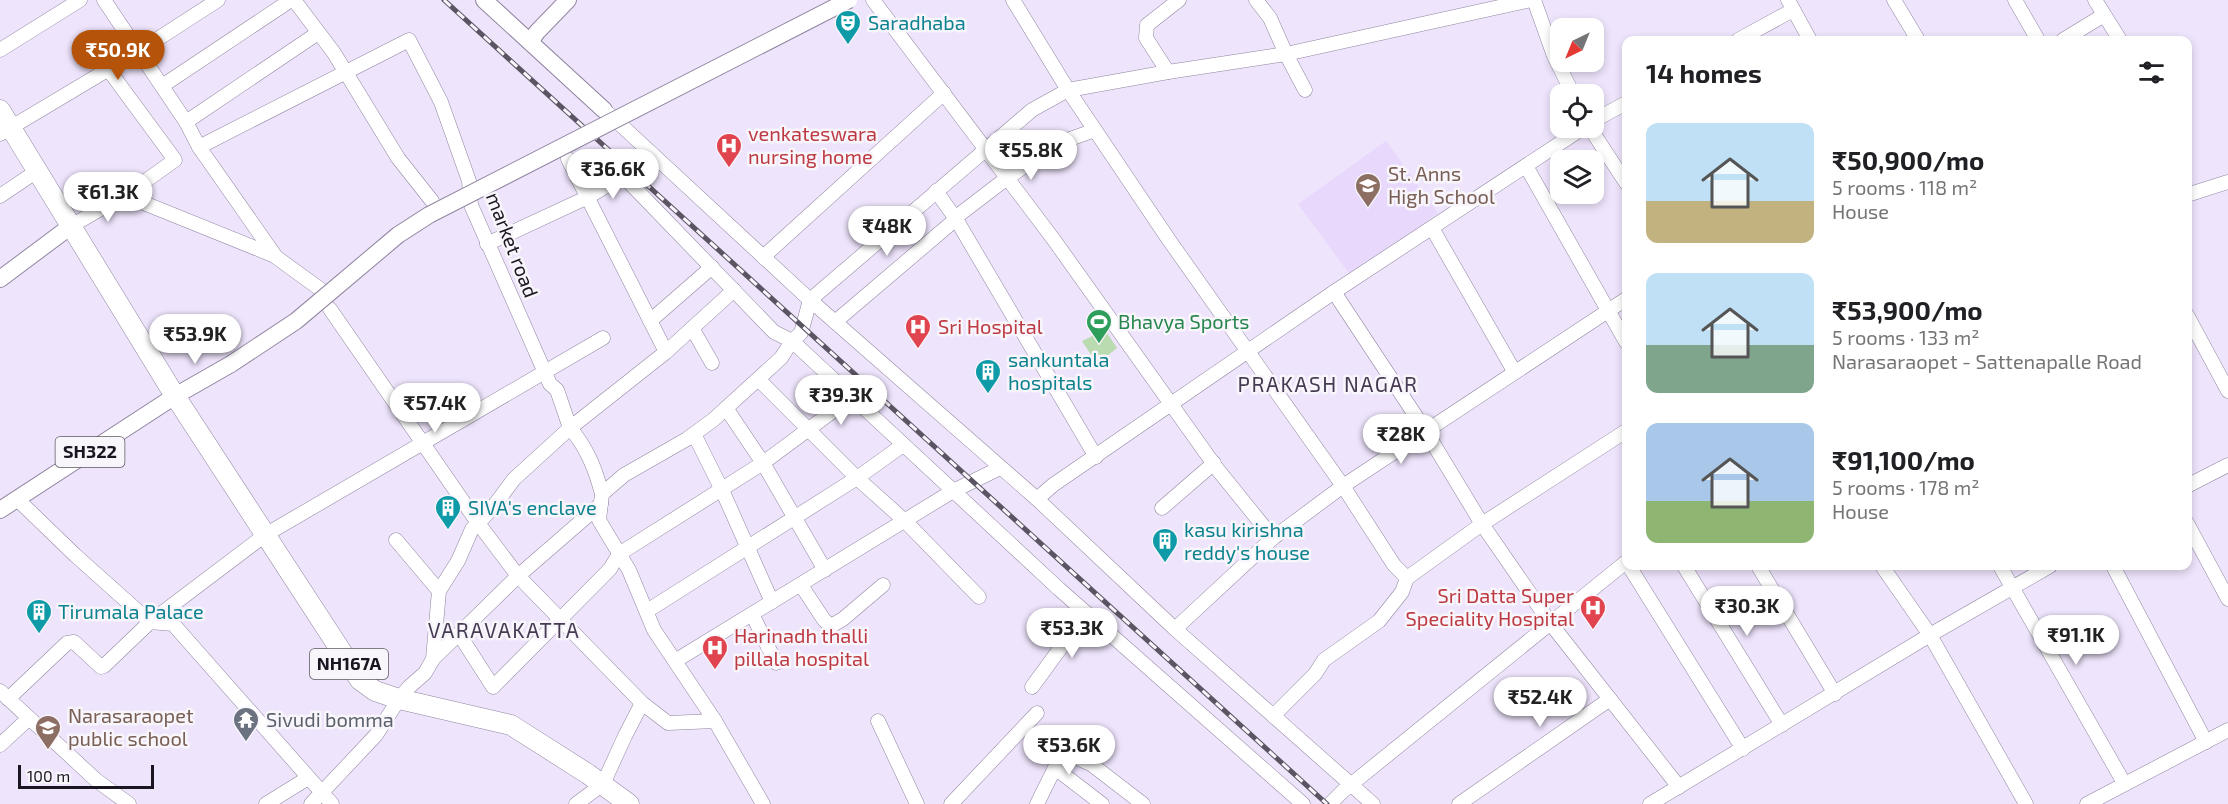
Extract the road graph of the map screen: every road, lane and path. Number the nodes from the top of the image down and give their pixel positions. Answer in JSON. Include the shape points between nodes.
{"nodes":[{"id":1,"x":80,"y":0,"type":"edge"},
{"id":2,"x":105,"y":0,"type":"edge"},
{"id":3,"x":218,"y":0,"type":"edge"},
{"id":4,"x":292,"y":0,"type":"edge"},
{"id":5,"x":484,"y":0,"type":"edge"},
{"id":6,"x":558,"y":0,"type":"edge"},
{"id":7,"x":568,"y":0,"type":"edge"},
{"id":8,"x":849,"y":0,"type":"edge"},
{"id":9,"x":873,"y":0,"type":"edge"},
{"id":10,"x":1013,"y":0,"type":"edge"},
{"id":11,"x":1179,"y":0,"type":"edge"},
{"id":12,"x":1256,"y":0,"type":"edge"},
{"id":13,"x":1533,"y":0,"type":"edge"},
{"id":14,"x":1894,"y":0,"type":"edge"},
{"id":15,"x":2016,"y":0,"type":"edge"},
{"id":16,"x":2095,"y":0,"type":"edge"},
{"id":17,"x":1791,"y":5,"type":"edge"},
{"id":18,"x":2104,"y":15,"type":"junction"},
{"id":19,"x":318,"y":33,"type":"junction"},
{"id":20,"x":1744,"y":36,"type":"edge"},
{"id":21,"x":1808,"y":36,"type":"edge"},
{"id":22,"x":1916,"y":36,"type":"edge"},
{"id":23,"x":2036,"y":36,"type":"edge"},
{"id":24,"x":2070,"y":36,"type":"edge"},
{"id":25,"x":2117,"y":36,"type":"edge"},
{"id":26,"x":527,"y":39,"type":"junction"},
{"id":27,"x":0,"y":50,"type":"edge"},
{"id":28,"x":139,"y":51,"type":"junction"},
{"id":29,"x":1286,"y":54,"type":"junction"},
{"id":30,"x":108,"y":69,"type":"junction"},
{"id":31,"x":345,"y":71,"type":"junction"},
{"id":32,"x":1168,"y":72,"type":"junction"},
{"id":33,"x":1568,"y":84,"type":"edge"},
{"id":34,"x":162,"y":86,"type":"junction"},
{"id":35,"x":1068,"y":90,"type":"junction"},
{"id":36,"x":1305,"y":90,"type":"dead end"},
{"id":37,"x":944,"y":93,"type":"junction"},
{"id":38,"x":1622,"y":105,"type":"edge"},
{"id":39,"x":0,"y":110,"type":"edge"},
{"id":40,"x":604,"y":110,"type":"joint"},
{"id":41,"x":1604,"y":115,"type":"edge"},
{"id":42,"x":186,"y":122,"type":"junction"},
{"id":43,"x":1095,"y":130,"type":"junction"},
{"id":44,"x":5,"y":131,"type":"edge"},
{"id":45,"x":1568,"y":138,"type":"edge"},
{"id":46,"x":1597,"y":138,"type":"edge"},
{"id":47,"x":199,"y":147,"type":"junction"},
{"id":48,"x":985,"y":149,"type":"junction"},
{"id":49,"x":568,"y":159,"type":"dead end"},
{"id":50,"x":1526,"y":166,"type":"junction"},
{"id":51,"x":37,"y":171,"type":"junction"},
{"id":52,"x":1622,"y":177,"type":"edge"},
{"id":53,"x":1007,"y":178,"type":"junction"},
{"id":54,"x":2228,"y":182,"type":"edge"},
{"id":55,"x":936,"y":191,"type":"junction"},
{"id":56,"x":2192,"y":193,"type":"edge"},
{"id":57,"x":124,"y":195,"type":"junction"},
{"id":58,"x":0,"y":196,"type":"edge"},
{"id":59,"x":588,"y":197,"type":"junction"},
{"id":60,"x":432,"y":201,"type":"dead end"},
{"id":61,"x":956,"y":219,"type":"junction"},
{"id":62,"x":71,"y":226,"type":"junction"},
{"id":63,"x":1432,"y":228,"type":"junction"},
{"id":64,"x":487,"y":244,"type":"junction"},
{"id":65,"x":276,"y":256,"type":"junction"},
{"id":66,"x":763,"y":257,"type":"junction"},
{"id":67,"x":712,"y":267,"type":"junction"},
{"id":68,"x":0,"y":279,"type":"edge"},
{"id":69,"x":320,"y":289,"type":"dead end"},
{"id":70,"x":734,"y":290,"type":"junction"},
{"id":71,"x":1334,"y":292,"type":"junction"},
{"id":72,"x":810,"y":300,"type":"junction"},
{"id":73,"x":1622,"y":301,"type":"edge"},
{"id":74,"x":330,"y":309,"type":"dead end"},
{"id":75,"x":1607,"y":310,"type":"junction"},
{"id":76,"x":650,"y":321,"type":"junction"},
{"id":77,"x":835,"y":322,"type":"junction"},
{"id":78,"x":2192,"y":324,"type":"edge"},
{"id":79,"x":692,"y":328,"type":"junction"},
{"id":80,"x":1622,"y":335,"type":"edge"},
{"id":81,"x":603,"y":338,"type":"dead end"},
{"id":82,"x":792,"y":341,"type":"junction"},
{"id":83,"x":666,"y":352,"type":"junction"},
{"id":84,"x":1249,"y":352,"type":"junction"},
{"id":85,"x":712,"y":363,"type":"dead end"},
{"id":86,"x":545,"y":371,"type":"junction"},
{"id":87,"x":1514,"y":371,"type":"junction"},
{"id":88,"x":758,"y":379,"type":"junction"},
{"id":89,"x":2228,"y":392,"type":"edge"},
{"id":90,"x":176,"y":396,"type":"junction"},
{"id":91,"x":852,"y":397,"type":"junction"},
{"id":92,"x":1171,"y":406,"type":"junction"},
{"id":93,"x":726,"y":408,"type":"junction"},
{"id":94,"x":570,"y":428,"type":"junction"},
{"id":95,"x":810,"y":430,"type":"junction"},
{"id":96,"x":1425,"y":430,"type":"junction"},
{"id":97,"x":694,"y":434,"type":"junction"},
{"id":98,"x":1622,"y":434,"type":"edge"},
{"id":99,"x":422,"y":443,"type":"junction"},
{"id":100,"x":903,"y":445,"type":"junction"},
{"id":101,"x":1096,"y":457,"type":"junction"},
{"id":102,"x":1214,"y":463,"type":"junction"},
{"id":103,"x":763,"y":464,"type":"junction"},
{"id":104,"x":2228,"y":465,"type":"edge"},
{"id":105,"x":1000,"y":468,"type":"junction"},
{"id":106,"x":857,"y":478,"type":"junction"},
{"id":107,"x":2192,"y":483,"type":"edge"},
{"id":108,"x":1343,"y":486,"type":"junction"},
{"id":109,"x":722,"y":490,"type":"junction"},
{"id":110,"x":953,"y":491,"type":"junction"},
{"id":111,"x":601,"y":499,"type":"junction"},
{"id":112,"x":1037,"y":499,"type":"junction"},
{"id":113,"x":5,"y":505,"type":"edge"},
{"id":114,"x":1162,"y":508,"type":"dead end"},
{"id":115,"x":794,"y":518,"type":"junction"},
{"id":116,"x":905,"y":520,"type":"junction"},
{"id":117,"x":478,"y":523,"type":"junction"},
{"id":118,"x":1482,"y":524,"type":"junction"},
{"id":119,"x":2192,"y":532,"type":"edge"},
{"id":120,"x":265,"y":535,"type":"junction"},
{"id":121,"x":1273,"y":538,"type":"junction"},
{"id":122,"x":396,"y":540,"type":"dead end"},
{"id":123,"x":748,"y":547,"type":"junction"},
{"id":124,"x":619,"y":554,"type":"junction"},
{"id":125,"x":1622,"y":565,"type":"edge"},
{"id":126,"x":825,"y":570,"type":"junction"},
{"id":127,"x":1632,"y":570,"type":"edge"},
{"id":128,"x":1686,"y":570,"type":"edge"},
{"id":129,"x":1760,"y":570,"type":"edge"},
{"id":130,"x":1885,"y":570,"type":"edge"},
{"id":131,"x":2002,"y":570,"type":"edge"},
{"id":132,"x":2043,"y":570,"type":"edge"},
{"id":133,"x":2115,"y":570,"type":"edge"},
{"id":134,"x":518,"y":576,"type":"junction"},
{"id":135,"x":1407,"y":578,"type":"junction"},
{"id":136,"x":801,"y":585,"type":"junction"},
{"id":137,"x":883,"y":585,"type":"dead end"},
{"id":138,"x":2013,"y":587,"type":"junction"},
{"id":139,"x":439,"y":591,"type":"junction"},
{"id":140,"x":979,"y":597,"type":"dead end"},
{"id":141,"x":2228,"y":599,"type":"edge"},
{"id":142,"x":772,"y":602,"type":"junction"},
{"id":143,"x":647,"y":611,"type":"junction"},
{"id":144,"x":1086,"y":613,"type":"junction"},
{"id":145,"x":752,"y":614,"type":"junction"},
{"id":146,"x":560,"y":619,"type":"junction"},
{"id":147,"x":150,"y":622,"type":"junction"},
{"id":148,"x":1551,"y":624,"type":"junction"},
{"id":149,"x":1175,"y":629,"type":"junction"},
{"id":150,"x":459,"y":634,"type":"junction"},
{"id":151,"x":1930,"y":635,"type":"junction"},
{"id":152,"x":433,"y":659,"type":"junction"},
{"id":153,"x":675,"y":661,"type":"junction"},
{"id":154,"x":776,"y":663,"type":"dead end"},
{"id":155,"x":1032,"y":687,"type":"dead end"},
{"id":156,"x":1835,"y":694,"type":"junction"},
{"id":157,"x":4,"y":695,"type":"edge"},
{"id":158,"x":399,"y":699,"type":"junction"},
{"id":159,"x":1610,"y":699,"type":"junction"},
{"id":160,"x":642,"y":703,"type":"junction"},
{"id":161,"x":1036,"y":713,"type":"dead end"},
{"id":162,"x":1273,"y":716,"type":"junction"},
{"id":163,"x":28,"y":719,"type":"junction"},
{"id":164,"x":715,"y":721,"type":"junction"},
{"id":165,"x":878,"y":721,"type":"dead end"},
{"id":166,"x":1782,"y":725,"type":"junction"},
{"id":167,"x":2228,"y":730,"type":"edge"},
{"id":168,"x":1072,"y":733,"type":"dead end"},
{"id":169,"x":2205,"y":741,"type":"junction"},
{"id":170,"x":0,"y":745,"type":"edge"},
{"id":171,"x":1743,"y":748,"type":"junction"},
{"id":172,"x":1063,"y":752,"type":"junction"},
{"id":173,"x":1055,"y":768,"type":"junction"},
{"id":174,"x":308,"y":778,"type":"junction"},
{"id":175,"x":2124,"y":783,"type":"junction"},
{"id":176,"x":603,"y":784,"type":"junction"},
{"id":177,"x":1351,"y":785,"type":"junction"},
{"id":178,"x":1679,"y":787,"type":"junction"},
{"id":179,"x":321,"y":793,"type":"junction"},
{"id":180,"x":129,"y":804,"type":"edge"},
{"id":181,"x":266,"y":804,"type":"edge"},
{"id":182,"x":311,"y":804,"type":"edge"},
{"id":183,"x":332,"y":804,"type":"edge"},
{"id":184,"x":576,"y":804,"type":"edge"},
{"id":185,"x":629,"y":804,"type":"edge"},
{"id":186,"x":763,"y":804,"type":"edge"},
{"id":187,"x":917,"y":804,"type":"edge"},
{"id":188,"x":951,"y":804,"type":"edge"},
{"id":189,"x":1037,"y":804,"type":"edge"},
{"id":190,"x":1102,"y":804,"type":"edge"},
{"id":191,"x":1143,"y":804,"type":"edge"},
{"id":192,"x":1303,"y":804,"type":"edge"},
{"id":193,"x":1330,"y":804,"type":"edge"},
{"id":194,"x":1374,"y":804,"type":"edge"},
{"id":195,"x":1459,"y":804,"type":"edge"},
{"id":196,"x":1650,"y":804,"type":"edge"},
{"id":197,"x":2026,"y":804,"type":"edge"},
{"id":198,"x":2087,"y":804,"type":"edge"}],
"edges":[{"from":1,"to":27,"type":"street"},
{"from":2,"to":28,"type":"street"},
{"from":3,"to":28,"type":"street"},
{"from":4,"to":19,"type":"street"},
{"from":4,"to":34,"type":"street"},
{"from":5,"to":26,"type":"main road"},
{"from":6,"to":26,"type":"main road"},
{"from":7,"to":26,"type":"main road"},
{"from":8,"to":90,"type":"main road","bridge":true,"via":[[429,215],[398,234],[296,321]]},
{"from":9,"to":37,"type":"street"},
{"from":10,"to":35,"type":"street"},
{"from":11,"to":32,"type":"street","via":[[1148,25],[1146,38]]},
{"from":12,"to":29,"type":"street","via":[[1270,18]]},
{"from":13,"to":29,"type":"street"},
{"from":13,"to":33,"type":"street"},
{"from":14,"to":22,"type":"street"},
{"from":15,"to":23,"type":"street"},
{"from":16,"to":18,"type":"street"},
{"from":17,"to":20,"type":"street"},
{"from":17,"to":21,"type":"street"},
{"from":18,"to":24,"type":"street"},
{"from":18,"to":25,"type":"street"},
{"from":19,"to":31,"type":"street"},
{"from":19,"to":42,"type":"street"},
{"from":26,"to":40,"type":"main road"},
{"from":28,"to":30,"type":"street"},
{"from":28,"to":34,"type":"street"},
{"from":29,"to":32,"type":"street"},
{"from":29,"to":36,"type":"street"},
{"from":30,"to":44,"type":"street"},
{"from":30,"to":57,"type":"street","via":[[175,160]]},
{"from":31,"to":47,"type":"street"},
{"from":31,"to":60,"type":"street","via":[[398,158]]},
{"from":31,"to":64,"type":"street","name":"market road","via":[[409,40],[441,102],[469,181],[471,205]]},
{"from":32,"to":35,"type":"street"},
{"from":34,"to":42,"type":"street"},
{"from":35,"to":43,"type":"street"},
{"from":35,"to":48,"type":"street","via":[[1032,110]]},
{"from":37,"to":48,"type":"street"},
{"from":37,"to":66,"type":"street"},
{"from":38,"to":41,"type":"street"},
{"from":39,"to":44,"type":"highway","number":"NH167A"},
{"from":40,"to":66,"type":"street"},
{"from":42,"to":47,"type":"street"},
{"from":43,"to":53,"type":"street","via":[[1059,143]]},
{"from":43,"to":84,"type":"street"},
{"from":44,"to":51,"type":"highway","number":"NH167A"},
{"from":45,"to":50,"type":"street"},
{"from":46,"to":52,"type":"street"},
{"from":47,"to":65,"type":"street"},
{"from":48,"to":53,"type":"street"},
{"from":48,"to":55,"type":"street"},
{"from":49,"to":59,"type":"street"},
{"from":50,"to":63,"type":"street"},
{"from":50,"to":75,"type":"street"},
{"from":51,"to":58,"type":"street"},
{"from":51,"to":62,"type":"highway","number":"NH167A"},
{"from":53,"to":61,"type":"street"},
{"from":53,"to":92,"type":"street"},
{"from":54,"to":56,"type":"street"},
{"from":55,"to":61,"type":"street"},
{"from":55,"to":72,"type":"street"},
{"from":57,"to":62,"type":"street"},
{"from":57,"to":65,"type":"street"},
{"from":59,"to":64,"type":"street"},
{"from":59,"to":67,"type":"street","via":[[623,176]]},
{"from":59,"to":76,"type":"street"},
{"from":61,"to":77,"type":"street"},
{"from":61,"to":101,"type":"street"},
{"from":62,"to":68,"type":"main road"},
{"from":62,"to":90,"type":"highway","number":"NH167A"},
{"from":63,"to":71,"type":"street"},
{"from":63,"to":87,"type":"street"},
{"from":64,"to":86,"type":"street","name":"market road"},
{"from":65,"to":69,"type":"street"},
{"from":66,"to":72,"type":"street"},
{"from":67,"to":70,"type":"street"},
{"from":67,"to":76,"type":"street"},
{"from":70,"to":79,"type":"street"},
{"from":70,"to":82,"type":"street","via":[[774,332]]},
{"from":71,"to":84,"type":"street"},
{"from":71,"to":96,"type":"street"},
{"from":72,"to":77,"type":"street"},
{"from":72,"to":82,"type":"street","via":[[801,333]]},
{"from":73,"to":75,"type":"street"},
{"from":74,"to":99,"type":"street"},
{"from":75,"to":80,"type":"street"},
{"from":75,"to":87,"type":"street"},
{"from":76,"to":83,"type":"street"},
{"from":77,"to":105,"type":"street"},
{"from":78,"to":89,"type":"street"},
{"from":79,"to":83,"type":"street"},
{"from":79,"to":85,"type":"street"},
{"from":81,"to":86,"type":"street"},
{"from":82,"to":88,"type":"street","via":[[781,358]]},
{"from":82,"to":91,"type":"street"},
{"from":83,"to":94,"type":"street"},
{"from":84,"to":92,"type":"street"},
{"from":84,"to":108,"type":"street"},
{"from":86,"to":94,"type":"street","name":"market road"},
{"from":86,"to":99,"type":"street"},
{"from":87,"to":96,"type":"street"},
{"from":88,"to":93,"type":"street"},
{"from":88,"to":95,"type":"street"},
{"from":90,"to":113,"type":"main road","number":"SH322"},
{"from":90,"to":120,"type":"highway","number":"NH167A"},
{"from":91,"to":95,"type":"street"},
{"from":91,"to":100,"type":"street"},
{"from":92,"to":101,"type":"street"},
{"from":92,"to":102,"type":"street"},
{"from":93,"to":97,"type":"street"},
{"from":93,"to":103,"type":"street"},
{"from":94,"to":111,"type":"street","name":"market road","via":[[595,467]]},
{"from":94,"to":117,"type":"street","via":[[514,479]]},
{"from":95,"to":103,"type":"street"},
{"from":95,"to":106,"type":"street"},
{"from":96,"to":108,"type":"street"},
{"from":96,"to":118,"type":"street"},
{"from":97,"to":109,"type":"street"},
{"from":97,"to":111,"type":"street","via":[[624,475]]},
{"from":98,"to":118,"type":"street"},
{"from":99,"to":117,"type":"street"},
{"from":99,"to":120,"type":"street"},
{"from":100,"to":106,"type":"street"},
{"from":100,"to":110,"type":"street"},
{"from":101,"to":112,"type":"street"},
{"from":102,"to":114,"type":"street"},
{"from":102,"to":121,"type":"street"},
{"from":103,"to":109,"type":"street"},
{"from":103,"to":115,"type":"street"},
{"from":104,"to":107,"type":"street"},
{"from":105,"to":110,"type":"street"},
{"from":105,"to":112,"type":"street"},
{"from":106,"to":115,"type":"street"},
{"from":106,"to":116,"type":"street"},
{"from":108,"to":121,"type":"street"},
{"from":108,"to":135,"type":"street","via":[[1394,565]]},
{"from":109,"to":123,"type":"street"},
{"from":109,"to":124,"type":"street"},
{"from":110,"to":116,"type":"street"},
{"from":110,"to":144,"type":"street"},
{"from":111,"to":124,"type":"street","name":"market road","via":[[599,520]]},
{"from":111,"to":134,"type":"street"},
{"from":112,"to":149,"type":"street"},
{"from":113,"to":147,"type":"street","via":[[75,555]]},
{"from":115,"to":123,"type":"street"},
{"from":115,"to":126,"type":"street"},
{"from":116,"to":126,"type":"street"},
{"from":116,"to":140,"type":"street"},
{"from":117,"to":134,"type":"street"},
{"from":117,"to":139,"type":"street"},
{"from":118,"to":135,"type":"street"},
{"from":118,"to":148,"type":"street"},
{"from":119,"to":141,"type":"street"},
{"from":120,"to":147,"type":"street"},
{"from":120,"to":158,"type":"highway","number":"NH167A","via":[[360,680],[375,691]]},
{"from":121,"to":149,"type":"street"},
{"from":122,"to":139,"type":"street"},
{"from":123,"to":142,"type":"street"},
{"from":123,"to":143,"type":"street"},
{"from":124,"to":143,"type":"street","name":"market road"},
{"from":124,"to":146,"type":"street","via":[[610,569]]},
{"from":125,"to":148,"type":"street"},
{"from":126,"to":136,"type":"street"},
{"from":127,"to":171,"type":"street"},
{"from":128,"to":166,"type":"street"},
{"from":129,"to":156,"type":"street"},
{"from":130,"to":151,"type":"street"},
{"from":131,"to":138,"type":"street"},
{"from":132,"to":138,"type":"street"},
{"from":133,"to":169,"type":"street"},
{"from":134,"to":146,"type":"street"},
{"from":134,"to":150,"type":"street"},
{"from":135,"to":162,"type":"street","via":[[1402,592],[1379,621],[1324,660]]},
{"from":136,"to":137,"type":"street","via":[[831,626]]},
{"from":136,"to":142,"type":"street"},
{"from":138,"to":151,"type":"street"},
{"from":138,"to":175,"type":"street"},
{"from":139,"to":152,"type":"street"},
{"from":142,"to":145,"type":"street"},
{"from":143,"to":153,"type":"street","name":"market road","via":[[654,630]]},
{"from":144,"to":155,"type":"street"},
{"from":144,"to":192,"type":"street"},
{"from":145,"to":153,"type":"street"},
{"from":145,"to":154,"type":"street"},
{"from":146,"to":150,"type":"street","via":[[494,687]]},
{"from":146,"to":160,"type":"street"},
{"from":147,"to":157,"type":"street","via":[[104,666],[100,667],[74,642],[67,643]]},
{"from":147,"to":174,"type":"street","via":[[173,624],[180,629]]},
{"from":148,"to":159,"type":"street"},
{"from":148,"to":177,"type":"street"},
{"from":149,"to":162,"type":"street"},
{"from":150,"to":152,"type":"street"},
{"from":151,"to":156,"type":"street"},
{"from":151,"to":197,"type":"street"},
{"from":152,"to":158,"type":"street"},
{"from":153,"to":164,"type":"street","name":"market road"},
{"from":156,"to":166,"type":"street"},
{"from":157,"to":163,"type":"street"},
{"from":158,"to":176,"type":"highway","number":"NH167A","via":[[512,725]]},
{"from":158,"to":179,"type":"street","via":[[376,735]]},
{"from":159,"to":178,"type":"street"},
{"from":159,"to":195,"type":"street"},
{"from":160,"to":164,"type":"street","via":[[668,723]]},
{"from":160,"to":176,"type":"street"},
{"from":161,"to":188,"type":"street"},
{"from":162,"to":177,"type":"street"},
{"from":163,"to":170,"type":"street"},
{"from":163,"to":180,"type":"street"},
{"from":164,"to":186,"type":"street","name":"market road"},
{"from":165,"to":187,"type":"street"},
{"from":166,"to":171,"type":"street"},
{"from":167,"to":169,"type":"street"},
{"from":168,"to":172,"type":"street"},
{"from":169,"to":175,"type":"street"},
{"from":171,"to":178,"type":"street"},
{"from":172,"to":173,"type":"street"},
{"from":172,"to":191,"type":"street","via":[[1091,764]]},
{"from":173,"to":189,"type":"street"},
{"from":173,"to":190,"type":"street"},
{"from":174,"to":179,"type":"street"},
{"from":174,"to":181,"type":"street"},
{"from":175,"to":198,"type":"street"},
{"from":176,"to":184,"type":"street"},
{"from":176,"to":185,"type":"highway","number":"NH167A"},
{"from":177,"to":193,"type":"street"},
{"from":177,"to":194,"type":"street"},
{"from":178,"to":196,"type":"street"},
{"from":179,"to":182,"type":"street"},
{"from":179,"to":183,"type":"street"}]}
